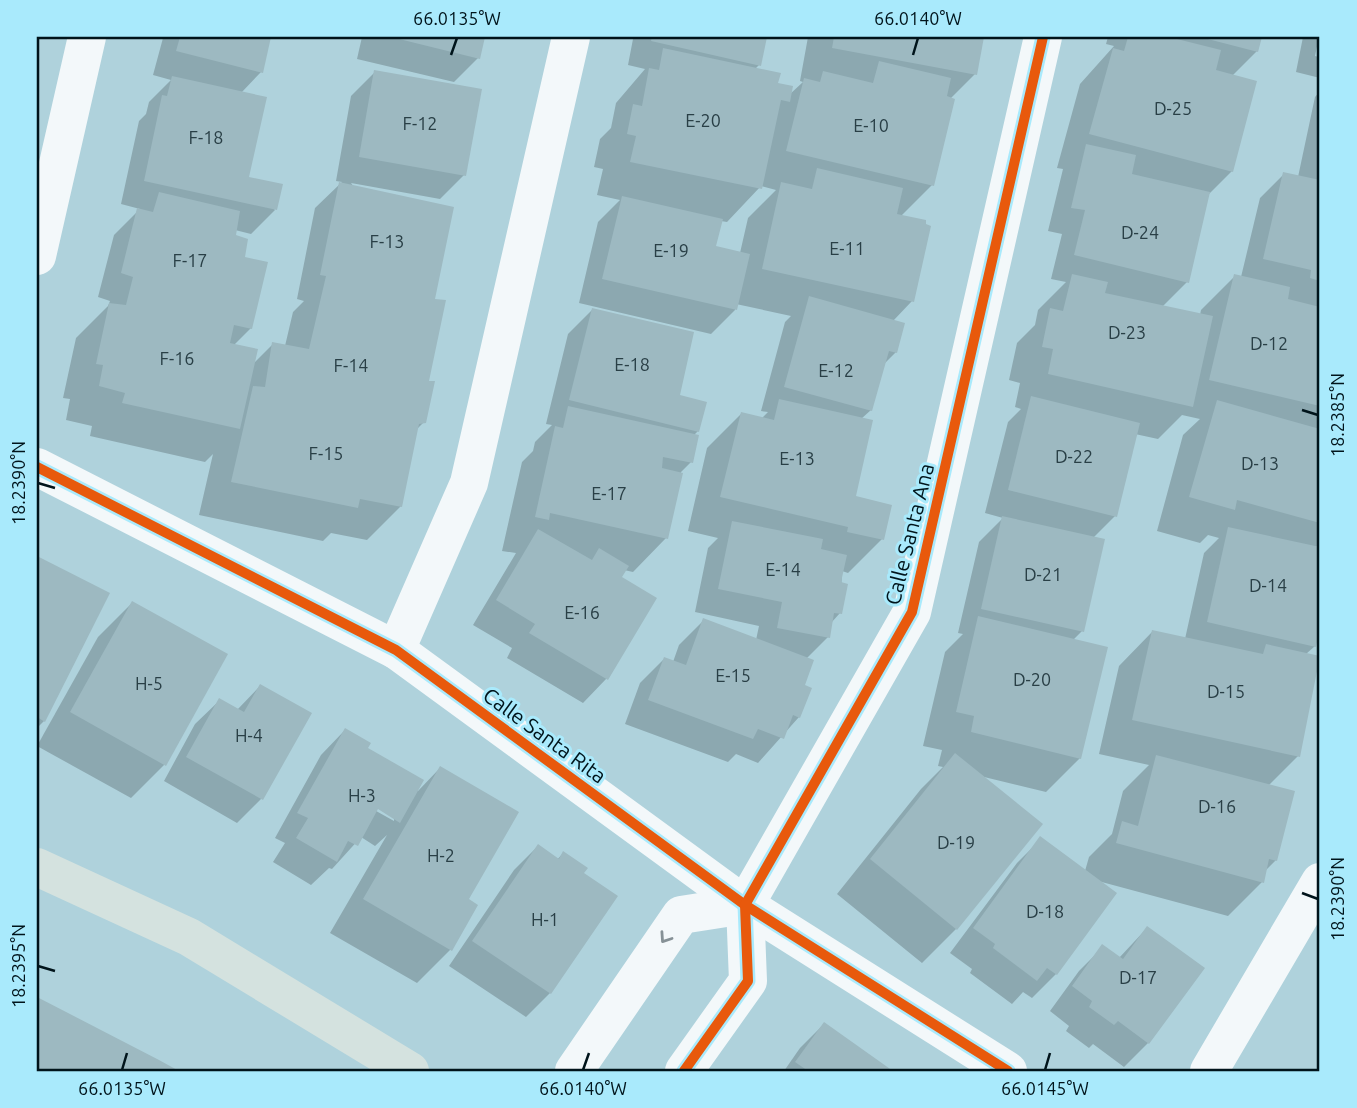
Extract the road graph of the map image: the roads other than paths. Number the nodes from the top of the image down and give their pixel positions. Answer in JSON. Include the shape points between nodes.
{"nodes":[{"id":1,"x":87,"y":37,"type":"edge"},
{"id":2,"x":571,"y":37,"type":"edge"},
{"id":3,"x":1043,"y":37,"type":"edge"},
{"id":4,"x":37,"y":256,"type":"edge"},
{"id":5,"x":37,"y":467,"type":"edge"},
{"id":6,"x":396,"y":650,"type":"junction"},
{"id":7,"x":37,"y":867,"type":"edge"},
{"id":8,"x":1320,"y":882,"type":"edge"},
{"id":9,"x":745,"y":905,"type":"junction"},
{"id":10,"x":410,"y":1071,"type":"edge"},
{"id":11,"x":574,"y":1071,"type":"edge"},
{"id":12,"x":684,"y":1071,"type":"edge"},
{"id":13,"x":1008,"y":1071,"type":"edge"},
{"id":14,"x":1209,"y":1071,"type":"edge"}],
"edges":[{"from":1,"to":4,"type":"street"},
{"from":2,"to":6,"type":"street","via":[[469,483]]},
{"from":3,"to":9,"type":"street","name":"Calle Santa Ana","via":[[912,612]]},
{"from":5,"to":6,"type":"street","name":"Calle Santa Rita"},
{"from":6,"to":9,"type":"street","name":"Calle Santa Rita"},
{"from":7,"to":10,"type":"main road","via":[[189,937]]},
{"from":8,"to":14,"type":"street"},
{"from":9,"to":11,"type":"street","one_way":true,"via":[[681,915]]},
{"from":9,"to":12,"type":"street","via":[[748,981]]},
{"from":9,"to":13,"type":"street","name":"Calle Santa Rita"}]}
